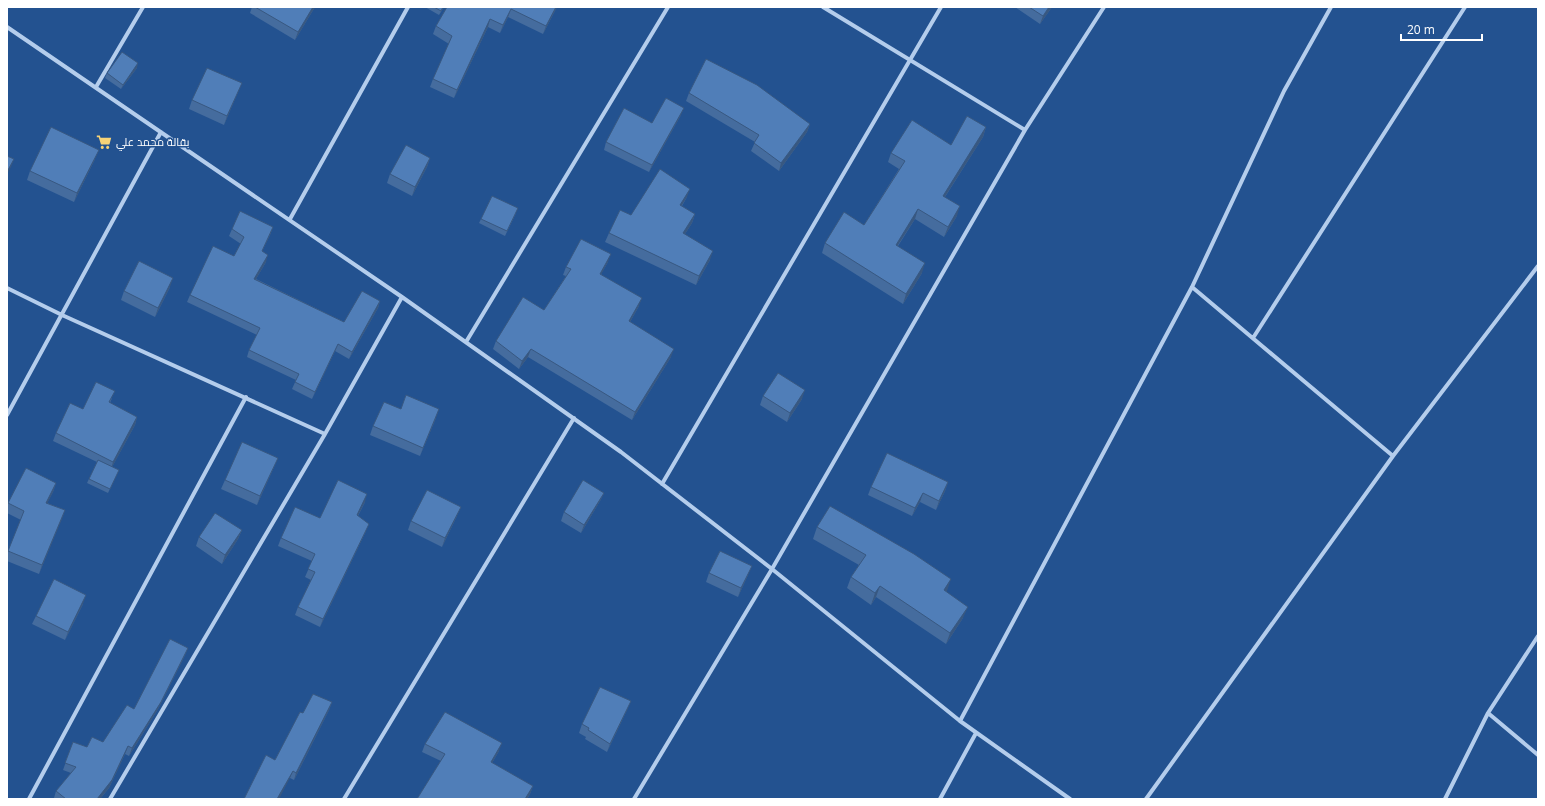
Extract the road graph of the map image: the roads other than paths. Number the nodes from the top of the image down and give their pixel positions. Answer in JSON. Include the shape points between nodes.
{"nodes":[{"id":1,"x":143,"y":7,"type":"edge"},
{"id":2,"x":408,"y":7,"type":"edge"},
{"id":3,"x":668,"y":7,"type":"edge"},
{"id":4,"x":823,"y":7,"type":"edge"},
{"id":5,"x":941,"y":7,"type":"edge"},
{"id":6,"x":1104,"y":7,"type":"edge"},
{"id":7,"x":1331,"y":7,"type":"edge"},
{"id":8,"x":1465,"y":7,"type":"edge"},
{"id":9,"x":7,"y":27,"type":"edge"},
{"id":10,"x":909,"y":60,"type":"junction"},
{"id":11,"x":96,"y":87,"type":"junction"},
{"id":12,"x":1025,"y":130,"type":"junction"},
{"id":13,"x":161,"y":132,"type":"junction"},
{"id":14,"x":290,"y":219,"type":"junction"},
{"id":15,"x":1538,"y":266,"type":"edge"},
{"id":16,"x":1192,"y":287,"type":"junction"},
{"id":17,"x":7,"y":288,"type":"edge"},
{"id":18,"x":402,"y":297,"type":"junction"},
{"id":19,"x":62,"y":315,"type":"junction"},
{"id":20,"x":1252,"y":338,"type":"junction"},
{"id":21,"x":466,"y":342,"type":"junction"},
{"id":22,"x":246,"y":397,"type":"junction"},
{"id":23,"x":7,"y":415,"type":"edge"},
{"id":24,"x":574,"y":418,"type":"junction"},
{"id":25,"x":324,"y":434,"type":"junction"},
{"id":26,"x":1393,"y":456,"type":"junction"},
{"id":27,"x":662,"y":484,"type":"junction"},
{"id":28,"x":772,"y":569,"type":"junction"},
{"id":29,"x":1538,"y":636,"type":"edge"},
{"id":30,"x":1488,"y":713,"type":"junction"},
{"id":31,"x":960,"y":721,"type":"junction"},
{"id":32,"x":976,"y":733,"type":"junction"},
{"id":33,"x":1538,"y":755,"type":"edge"},
{"id":34,"x":29,"y":799,"type":"edge"},
{"id":35,"x":110,"y":799,"type":"edge"},
{"id":36,"x":344,"y":799,"type":"edge"},
{"id":37,"x":634,"y":799,"type":"edge"},
{"id":38,"x":940,"y":799,"type":"edge"},
{"id":39,"x":1070,"y":799,"type":"edge"},
{"id":40,"x":1146,"y":799,"type":"edge"},
{"id":41,"x":1445,"y":799,"type":"edge"}],
"edges":[{"from":1,"to":11,"type":"street"},
{"from":2,"to":14,"type":"street"},
{"from":3,"to":21,"type":"street"},
{"from":4,"to":10,"type":"street"},
{"from":5,"to":10,"type":"street"},
{"from":6,"to":12,"type":"street"},
{"from":7,"to":16,"type":"street","via":[[1284,91]]},
{"from":8,"to":20,"type":"street"},
{"from":9,"to":11,"type":"street"},
{"from":10,"to":12,"type":"street"},
{"from":10,"to":27,"type":"street"},
{"from":11,"to":13,"type":"street"},
{"from":12,"to":28,"type":"street"},
{"from":13,"to":14,"type":"street"},
{"from":13,"to":19,"type":"street"},
{"from":14,"to":18,"type":"street"},
{"from":15,"to":26,"type":"street"},
{"from":16,"to":20,"type":"street"},
{"from":16,"to":31,"type":"street"},
{"from":17,"to":19,"type":"street"},
{"from":18,"to":21,"type":"street"},
{"from":18,"to":25,"type":"street"},
{"from":19,"to":22,"type":"street"},
{"from":19,"to":23,"type":"street"},
{"from":20,"to":26,"type":"street"},
{"from":21,"to":24,"type":"street"},
{"from":22,"to":25,"type":"street"},
{"from":22,"to":34,"type":"street"},
{"from":24,"to":27,"type":"street"},
{"from":24,"to":36,"type":"street"},
{"from":25,"to":35,"type":"street"},
{"from":26,"to":40,"type":"street"},
{"from":27,"to":28,"type":"street"},
{"from":28,"to":31,"type":"street"},
{"from":28,"to":37,"type":"street"},
{"from":29,"to":30,"type":"street"},
{"from":30,"to":33,"type":"street"},
{"from":30,"to":41,"type":"street"},
{"from":31,"to":32,"type":"street"},
{"from":32,"to":38,"type":"street"},
{"from":32,"to":39,"type":"street"}]}
